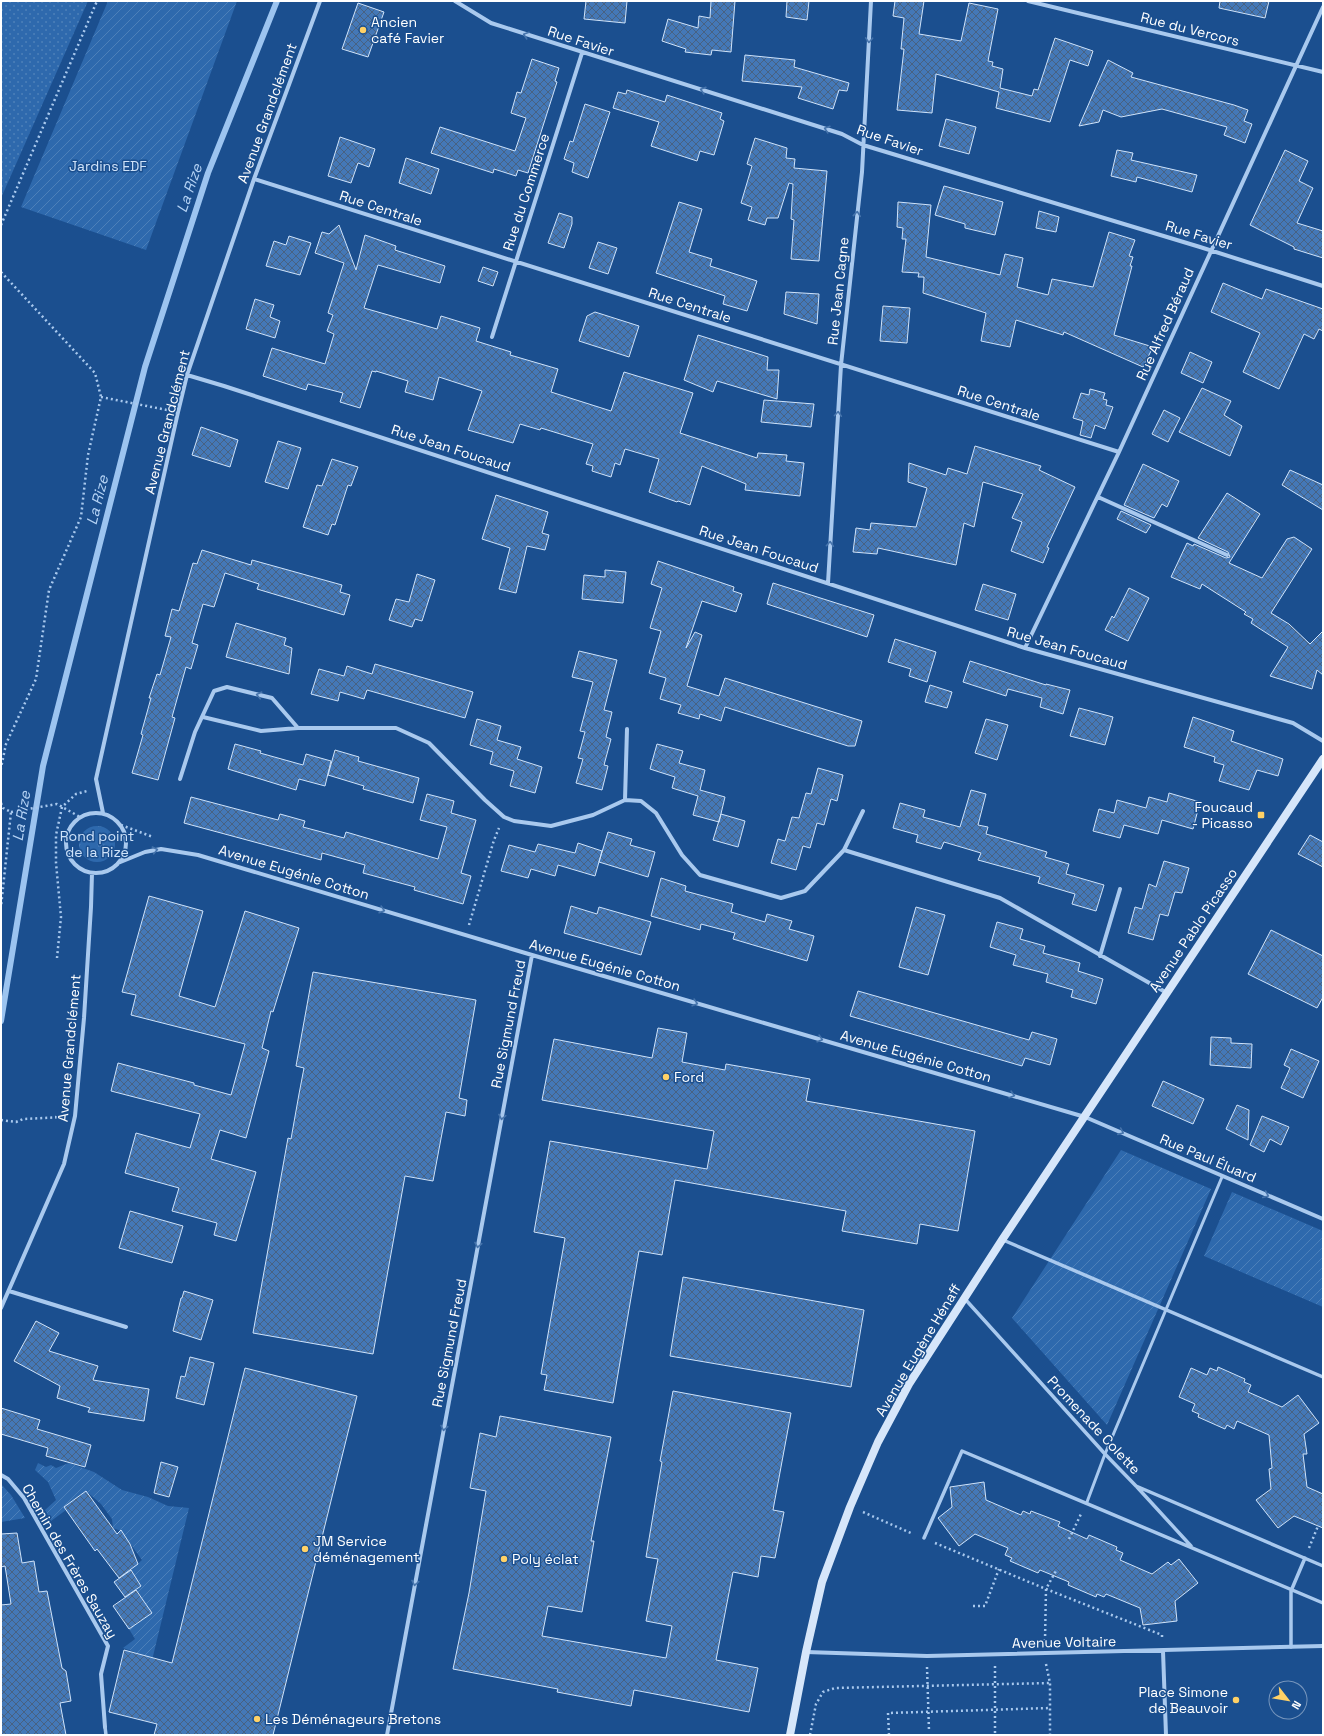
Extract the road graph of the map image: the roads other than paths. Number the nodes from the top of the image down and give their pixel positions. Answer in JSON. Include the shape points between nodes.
{"nodes":[{"id":1,"x":320,"y":1,"type":"edge"},
{"id":2,"x":455,"y":1,"type":"edge"},
{"id":3,"x":871,"y":1,"type":"edge"},
{"id":4,"x":1028,"y":1,"type":"edge"},
{"id":5,"x":1323,"y":7,"type":"edge"},
{"id":6,"x":582,"y":53,"type":"junction"},
{"id":7,"x":1297,"y":66,"type":"junction"},
{"id":8,"x":1323,"y":72,"type":"edge"},
{"id":9,"x":863,"y":145,"type":"junction"},
{"id":10,"x":254,"y":180,"type":"junction"},
{"id":11,"x":1211,"y":250,"type":"junction"},
{"id":12,"x":515,"y":262,"type":"junction"},
{"id":13,"x":1323,"y":286,"type":"edge"},
{"id":14,"x":492,"y":337,"type":"dead end"},
{"id":15,"x":841,"y":365,"type":"junction"},
{"id":16,"x":187,"y":375,"type":"junction"},
{"id":17,"x":1119,"y":452,"type":"junction"},
{"id":18,"x":1098,"y":497,"type":"junction"},
{"id":19,"x":1227,"y":555,"type":"dead end"},
{"id":20,"x":828,"y":583,"type":"junction"},
{"id":21,"x":1025,"y":648,"type":"junction"},
{"id":22,"x":203,"y":717,"type":"junction"},
{"id":23,"x":298,"y":728,"type":"junction"},
{"id":24,"x":627,"y":729,"type":"dead end"},
{"id":25,"x":1323,"y":741,"type":"edge"},
{"id":26,"x":1323,"y":759,"type":"edge"},
{"id":27,"x":180,"y":779,"type":"dead end"},
{"id":28,"x":625,"y":800,"type":"junction"},
{"id":29,"x":863,"y":811,"type":"dead end"},
{"id":30,"x":103,"y":813,"type":"junction"},
{"id":31,"x":844,"y":850,"type":"junction"},
{"id":32,"x":118,"y":863,"type":"junction"},
{"id":33,"x":92,"y":873,"type":"junction"},
{"id":34,"x":1120,"y":889,"type":"dead end"},
{"id":35,"x":532,"y":955,"type":"junction"},
{"id":36,"x":1100,"y":956,"type":"junction"},
{"id":37,"x":1166,"y":993,"type":"junction"},
{"id":38,"x":1085,"y":1116,"type":"junction"},
{"id":39,"x":1222,"y":1177,"type":"junction"},
{"id":40,"x":1323,"y":1219,"type":"edge"},
{"id":41,"x":1002,"y":1240,"type":"junction"},
{"id":42,"x":9,"y":1291,"type":"junction"},
{"id":43,"x":964,"y":1298,"type":"junction"},
{"id":44,"x":1,"y":1308,"type":"edge"},
{"id":45,"x":1166,"y":1311,"type":"junction"},
{"id":46,"x":126,"y":1327,"type":"dead end"},
{"id":47,"x":1323,"y":1377,"type":"edge"},
{"id":48,"x":1105,"y":1454,"type":"junction"},
{"id":49,"x":1,"y":1475,"type":"edge"},
{"id":50,"x":1136,"y":1486,"type":"junction"},
{"id":51,"x":1087,"y":1502,"type":"junction"},
{"id":52,"x":924,"y":1538,"type":"road end"},
{"id":53,"x":1192,"y":1548,"type":"junction"},
{"id":54,"x":1305,"y":1558,"type":"junction"},
{"id":55,"x":1323,"y":1566,"type":"edge"},
{"id":56,"x":1291,"y":1591,"type":"junction"},
{"id":57,"x":1323,"y":1603,"type":"edge"},
{"id":58,"x":1323,"y":1646,"type":"edge"},
{"id":59,"x":1291,"y":1647,"type":"junction"},
{"id":60,"x":1164,"y":1651,"type":"junction"},
{"id":61,"x":806,"y":1652,"type":"junction"},
{"id":62,"x":105,"y":1727,"type":"joint"},
{"id":63,"x":106,"y":1735,"type":"edge"},
{"id":64,"x":387,"y":1735,"type":"edge"},
{"id":65,"x":790,"y":1735,"type":"edge"},
{"id":66,"x":1166,"y":1735,"type":"edge"}],
"edges":[{"from":1,"to":10,"type":"street","name":"Avenue Grandclément"},
{"from":6,"to":2,"type":"street","name":"Rue Favier","one_way":true,"via":[[490,23]]},
{"from":3,"to":9,"type":"street","name":"Rue Jean Cagne","one_way":true},
{"from":4,"to":7,"type":"street","name":"Rue du Vercors"},
{"from":5,"to":7,"type":"street","name":"Rue Alfred Béraud"},
{"from":9,"to":6,"type":"street","name":"Rue Favier","one_way":true,"via":[[842,134]]},
{"from":6,"to":12,"type":"street","name":"Rue du Commerce"},
{"from":7,"to":8,"type":"street","name":"Rue du Vercors"},
{"from":7,"to":11,"type":"street","name":"Rue Alfred Béraud"},
{"from":9,"to":11,"type":"street","name":"Rue Favier"},
{"from":15,"to":9,"type":"street","name":"Rue Jean Cagne","one_way":true},
{"from":10,"to":12,"type":"street","name":"Rue Centrale"},
{"from":10,"to":16,"type":"street","name":"Avenue Grandclément"},
{"from":11,"to":13,"type":"street","name":"Rue Favier"},
{"from":11,"to":17,"type":"street","name":"Rue Alfred Béraud"},
{"from":12,"to":14,"type":"street","name":"Rue du Commerce"},
{"from":12,"to":15,"type":"street","name":"Rue Centrale"},
{"from":15,"to":17,"type":"street","name":"Rue Centrale"},
{"from":20,"to":15,"type":"street","name":"Rue Jean Cagne","one_way":true},
{"from":16,"to":20,"type":"street","name":"Rue Jean Foucaud"},
{"from":16,"to":30,"type":"street","name":"Avenue Grandclément","via":[[96,779]]},
{"from":17,"to":18,"type":"street","name":"Rue Alfred Béraud"},
{"from":18,"to":19,"type":"street"},
{"from":18,"to":21,"type":"street","name":"Rue Alfred Béraud"},
{"from":20,"to":21,"type":"street","name":"Rue Jean Foucaud"},
{"from":21,"to":25,"type":"street","name":"Rue Jean Foucaud","via":[[1293,723]]},
{"from":22,"to":23,"type":"street","via":[[261,731]]},
{"from":23,"to":22,"type":"street","one_way":true,"via":[[272,698],[227,688],[214,691]]},
{"from":22,"to":27,"type":"street","via":[[195,732]]},
{"from":23,"to":28,"type":"street","via":[[396,728],[428,743],[504,817],[514,821],[550,826],[593,814]]},
{"from":24,"to":28,"type":"street"},
{"from":26,"to":37,"type":"main road","name":"Avenue Pablo Picasso"},
{"from":28,"to":31,"type":"street","via":[[641,801],[656,813],[682,855],[700,875],[780,898],[805,891]]},
{"from":29,"to":31,"type":"street"},
{"from":30,"to":32,"type":"street","via":[[121,825],[126,834],[124,854]]},
{"from":30,"to":33,"type":"street","via":[[91,813],[80,817],[68,833],[68,854],[74,863]]},
{"from":31,"to":36,"type":"street","via":[[1000,898]]},
{"from":32,"to":33,"type":"street","via":[[110,869]]},
{"from":32,"to":35,"type":"street","name":"Avenue Eugénie Cotton","one_way":true,"via":[[145,852],[161,849],[198,855]]},
{"from":33,"to":42,"type":"street","name":"Avenue Grandclément","via":[[85,1002],[75,1116],[64,1164]]},
{"from":34,"to":36,"type":"street"},
{"from":35,"to":38,"type":"street","name":"Avenue Eugénie Cotton","one_way":true},
{"from":35,"to":64,"type":"street","name":"Rue Sigmund Freud","one_way":true},
{"from":36,"to":37,"type":"street"},
{"from":37,"to":38,"type":"main road","name":"Avenue Pablo Picasso"},
{"from":38,"to":39,"type":"street","name":"Rue Paul Éluard","one_way":true},
{"from":38,"to":41,"type":"main road","name":"Avenue Eugène Hénaff"},
{"from":39,"to":40,"type":"street","name":"Rue Paul Éluard","one_way":true},
{"from":39,"to":45,"type":"lane"},
{"from":41,"to":43,"type":"main road","name":"Avenue Eugène Hénaff"},
{"from":41,"to":45,"type":"street"},
{"from":42,"to":44,"type":"street","name":"Avenue Grandclément"},
{"from":42,"to":46,"type":"street"},
{"from":43,"to":48,"type":"street","name":"Promenade Colette"},
{"from":43,"to":61,"type":"main road","name":"Avenue Eugène Hénaff","via":[[909,1384],[878,1442],[822,1582]]},
{"from":45,"to":47,"type":"street"},
{"from":45,"to":48,"type":"lane"},
{"from":48,"to":50,"type":"street","name":"Promenade Colette"},
{"from":48,"to":51,"type":"lane"},
{"from":49,"to":62,"type":"street","name":"Chemin des Frères Sauzay","via":[[8,1479],[24,1498],[108,1646],[101,1674]]},
{"from":50,"to":53,"type":"street"},
{"from":50,"to":54,"type":"street","name":"Promenade Colette"},
{"from":51,"to":52,"type":"street","via":[[962,1451]]},
{"from":51,"to":53,"type":"street"},
{"from":53,"to":56,"type":"street"},
{"from":54,"to":55,"type":"street","name":"Promenade Colette"},
{"from":54,"to":56,"type":"street"},
{"from":56,"to":57,"type":"street"},
{"from":56,"to":59,"type":"street"},
{"from":58,"to":59,"type":"street","name":"Avenue Voltaire"},
{"from":59,"to":60,"type":"street","name":"Avenue Voltaire"},
{"from":60,"to":61,"type":"street","name":"Avenue Voltaire","via":[[927,1656]]},
{"from":60,"to":66,"type":"street"},
{"from":61,"to":65,"type":"main road","name":"Avenue Eugène Hénaff"},
{"from":62,"to":63,"type":"street","name":"Chemin des Frères Sauzay"}]}
